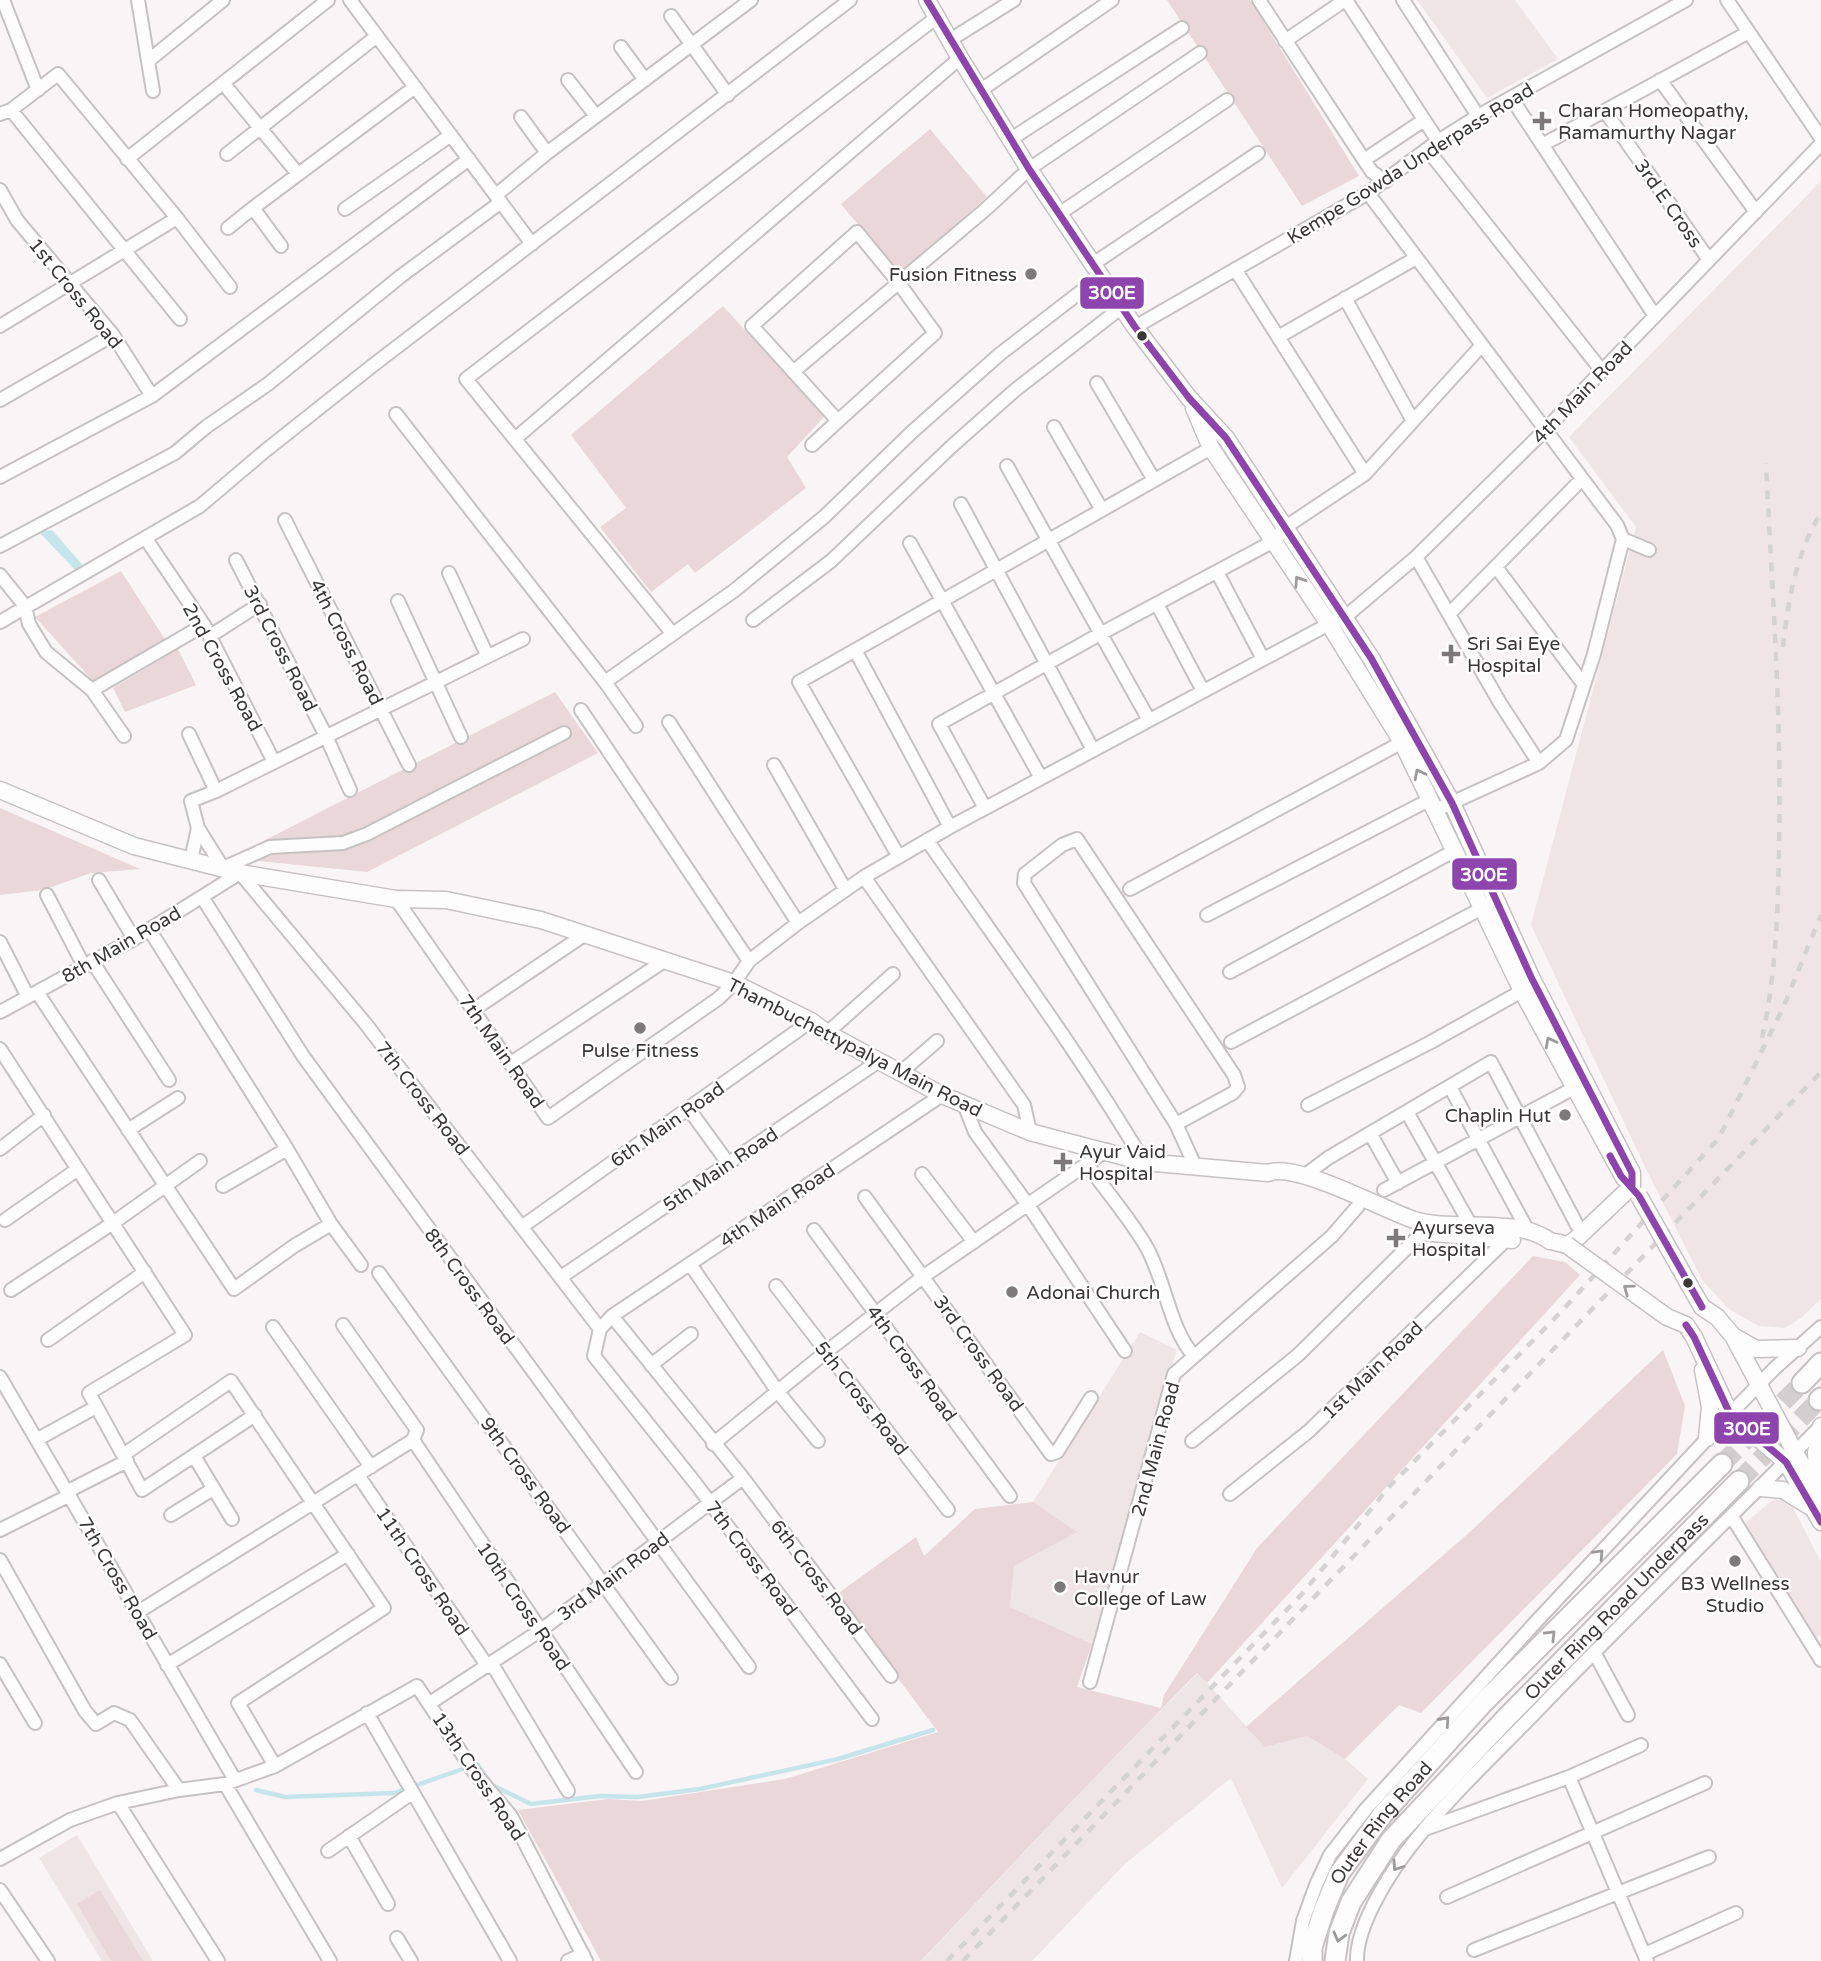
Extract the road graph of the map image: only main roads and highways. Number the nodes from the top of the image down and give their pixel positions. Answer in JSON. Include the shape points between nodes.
{"nodes":[{"id":1,"x":928,"y":0,"type":"edge"},
{"id":2,"x":1189,"y":398,"type":"junction"},
{"id":3,"x":1279,"y":534,"type":"junction"},
{"id":4,"x":1409,"y":739,"type":"junction"},
{"id":5,"x":0,"y":790,"type":"edge"},
{"id":6,"x":1489,"y":904,"type":"junction"},
{"id":7,"x":1268,"y":1174,"type":"junction"},
{"id":8,"x":1631,"y":1192,"type":"junction"},
{"id":9,"x":1559,"y":1243,"type":"junction"},
{"id":10,"x":1690,"y":1331,"type":"junction"},
{"id":11,"x":1733,"y":1336,"type":"junction"},
{"id":12,"x":1797,"y":1348,"type":"road end"},
{"id":13,"x":1821,"y":1363,"type":"edge"},
{"id":14,"x":1802,"y":1383,"type":"tunnel mouth"},
{"id":15,"x":1821,"y":1426,"type":"edge"},
{"id":16,"x":1707,"y":1438,"type":"road end"},
{"id":17,"x":1791,"y":1457,"type":"junction"},
{"id":18,"x":1722,"y":1464,"type":"tunnel mouth"},
{"id":19,"x":1739,"y":1481,"type":"tunnel mouth"},
{"id":20,"x":1761,"y":1488,"type":"road end"},
{"id":21,"x":1819,"y":1508,"type":"edge"},
{"id":22,"x":1483,"y":1703,"type":"joint"},
{"id":23,"x":1499,"y":1738,"type":"joint"},
{"id":24,"x":1312,"y":1961,"type":"edge"},
{"id":25,"x":1335,"y":1961,"type":"edge"}],
"edges":[{"from":1,"to":2,"type":"main road","via":[[1029,169],[1135,327]]},
{"from":2,"to":3,"type":"main road","via":[[1226,438]]},
{"from":2,"to":3,"type":"main road","via":[[1211,448]]},
{"from":4,"to":3,"type":"main road","one_way":true,"via":[[1329,624]]},
{"from":3,"to":4,"type":"main road","via":[[1345,617]]},
{"from":6,"to":4,"type":"main road","one_way":true,"via":[[1454,851]]},
{"from":4,"to":6,"type":"main road","via":[[1452,803]]},
{"from":5,"to":7,"type":"main road","name":"Thambuchettypalya Main Road","via":[[134,846],[240,873],[396,899],[446,900],[541,920],[734,983],[942,1095],[1030,1132],[1144,1162]]},
{"from":8,"to":6,"type":"main road","one_way":true,"via":[[1522,991]]},
{"from":6,"to":8,"type":"main road","via":[[1632,1172]]},
{"from":7,"to":9,"type":"main road","name":"Thambuchettypalya Main Road","via":[[1275,1180],[1317,1188],[1423,1232]]},
{"from":7,"to":9,"type":"main road","name":"Thambuchettypalya Main Road","via":[[1274,1171],[1322,1181],[1421,1222],[1528,1231]]},
{"from":8,"to":9,"type":"main road"},
{"from":8,"to":9,"type":"main road","via":[[1613,1196]]},
{"from":8,"to":11,"type":"main road","bridge":true,"via":[[1702,1307]]},
{"from":10,"to":9,"type":"main road","one_way":true,"bridge":true},
{"from":10,"to":16,"type":"main road","via":[[1710,1407]]},
{"from":10,"to":17,"type":"main road","via":[[1730,1414]]},
{"from":11,"to":12,"type":"main road","via":[[1756,1349]]},
{"from":11,"to":17,"type":"main road"},
{"from":13,"to":14,"type":"highway"},
{"from":15,"to":21,"type":"main road","via":[[1816,1452]]},
{"from":17,"to":21,"type":"main road"},
{"from":22,"to":18,"type":"highway","name":"Outer Ring Road Underpass","one_way":true},
{"from":19,"to":23,"type":"highway","name":"Outer Ring Road Underpass"},
{"from":20,"to":21,"type":"main road","via":[[1783,1490]]},
{"from":22,"to":24,"type":"highway","name":"Outer Ring Road","via":[[1383,1814],[1339,1874],[1312,1947]]},
{"from":23,"to":25,"type":"highway","name":"Outer Ring Road","one_way":true,"via":[[1391,1840],[1351,1902]]}]}
